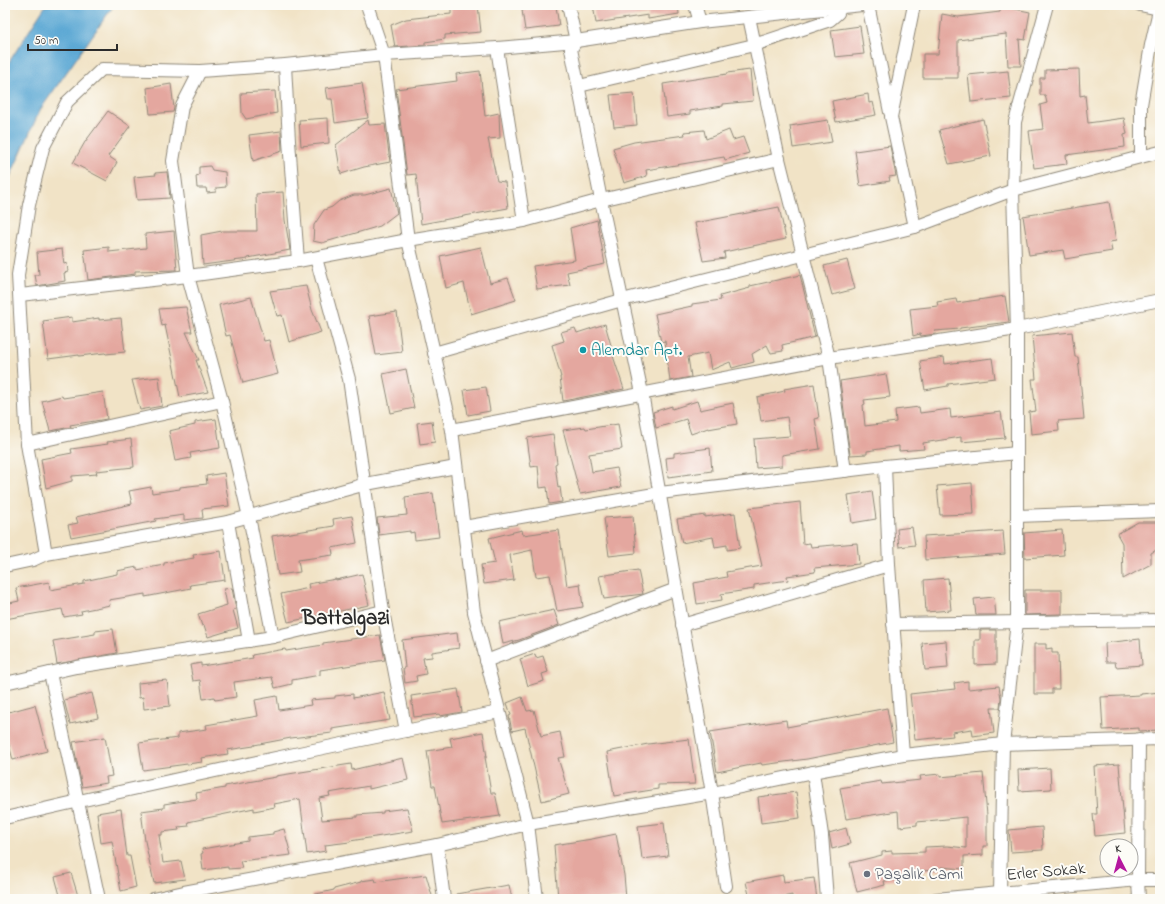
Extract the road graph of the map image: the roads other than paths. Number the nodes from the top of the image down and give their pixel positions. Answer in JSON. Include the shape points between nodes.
{"nodes":[{"id":1,"x":367,"y":5,"type":"edge"},
{"id":2,"x":568,"y":5,"type":"edge"},
{"id":3,"x":695,"y":5,"type":"edge"},
{"id":4,"x":862,"y":5,"type":"edge"},
{"id":5,"x":868,"y":5,"type":"edge"},
{"id":6,"x":914,"y":5,"type":"edge"},
{"id":7,"x":1047,"y":5,"type":"edge"},
{"id":8,"x":1140,"y":5,"type":"edge"},
{"id":9,"x":823,"y":7,"type":"edge"},
{"id":10,"x":1160,"y":7,"type":"edge"},
{"id":11,"x":840,"y":8,"type":"junction"},
{"id":12,"x":749,"y":17,"type":"junction"},
{"id":13,"x":700,"y":22,"type":"junction"},
{"id":14,"x":576,"y":41,"type":"junction"},
{"id":15,"x":754,"y":45,"type":"junction"},
{"id":16,"x":497,"y":48,"type":"junction"},
{"id":17,"x":384,"y":56,"type":"junction"},
{"id":18,"x":285,"y":65,"type":"junction"},
{"id":19,"x":200,"y":71,"type":"junction"},
{"id":20,"x":579,"y":86,"type":"junction"},
{"id":21,"x":891,"y":117,"type":"junction"},
{"id":22,"x":1160,"y":152,"type":"edge"},
{"id":23,"x":1141,"y":157,"type":"junction"},
{"id":24,"x":778,"y":158,"type":"junction"},
{"id":25,"x":1013,"y":190,"type":"junction"},
{"id":26,"x":601,"y":200,"type":"junction"},
{"id":27,"x":524,"y":221,"type":"junction"},
{"id":28,"x":915,"y":227,"type":"junction"},
{"id":29,"x":408,"y":240,"type":"junction"},
{"id":30,"x":802,"y":255,"type":"junction"},
{"id":31,"x":316,"y":258,"type":"junction"},
{"id":32,"x":298,"y":261,"type":"junction"},
{"id":33,"x":188,"y":276,"type":"junction"},
{"id":34,"x":20,"y":295,"type":"junction"},
{"id":35,"x":622,"y":300,"type":"junction"},
{"id":36,"x":1160,"y":300,"type":"edge"},
{"id":37,"x":1016,"y":329,"type":"junction"},
{"id":38,"x":434,"y":353,"type":"junction"},
{"id":39,"x":829,"y":358,"type":"junction"},
{"id":40,"x":642,"y":393,"type":"junction"},
{"id":41,"x":222,"y":401,"type":"junction"},
{"id":42,"x":452,"y":430,"type":"junction"},
{"id":43,"x":27,"y":444,"type":"junction"},
{"id":44,"x":1017,"y":454,"type":"junction"},
{"id":45,"x":456,"y":466,"type":"junction"},
{"id":46,"x":885,"y":466,"type":"junction"},
{"id":47,"x":845,"y":471,"type":"junction"},
{"id":48,"x":366,"y":484,"type":"junction"},
{"id":49,"x":660,"y":493,"type":"junction"},
{"id":50,"x":1160,"y":511,"type":"edge"},
{"id":51,"x":1017,"y":516,"type":"junction"},
{"id":52,"x":249,"y":517,"type":"junction"},
{"id":53,"x":228,"y":522,"type":"junction"},
{"id":54,"x":464,"y":527,"type":"junction"},
{"id":55,"x":46,"y":554,"type":"junction"},
{"id":56,"x":889,"y":565,"type":"junction"},
{"id":57,"x":5,"y":566,"type":"edge"},
{"id":58,"x":676,"y":589,"type":"junction"},
{"id":59,"x":383,"y":611,"type":"junction"},
{"id":60,"x":1160,"y":620,"type":"edge"},
{"id":61,"x":1017,"y":622,"type":"junction"},
{"id":62,"x":893,"y":624,"type":"junction"},
{"id":63,"x":682,"y":625,"type":"junction"},
{"id":64,"x":273,"y":637,"type":"junction"},
{"id":65,"x":249,"y":641,"type":"junction"},
{"id":66,"x":486,"y":661,"type":"junction"},
{"id":67,"x":50,"y":673,"type":"junction"},
{"id":68,"x":5,"y":683,"type":"edge"},
{"id":69,"x":499,"y":712,"type":"junction"},
{"id":70,"x":406,"y":731,"type":"junction"},
{"id":71,"x":1139,"y":739,"type":"junction"},
{"id":72,"x":1160,"y":739,"type":"edge"},
{"id":73,"x":1003,"y":744,"type":"junction"},
{"id":74,"x":903,"y":756,"type":"junction"},
{"id":75,"x":813,"y":772,"type":"junction"},
{"id":76,"x":712,"y":793,"type":"junction"},
{"id":77,"x":78,"y":801,"type":"junction"},
{"id":78,"x":5,"y":818,"type":"edge"},
{"id":79,"x":528,"y":824,"type":"junction"},
{"id":80,"x":437,"y":845,"type":"junction"},
{"id":81,"x":1138,"y":880,"type":"junction"},
{"id":82,"x":1160,"y":880,"type":"edge"},
{"id":83,"x":726,"y":886,"type":"dead end"},
{"id":84,"x":1000,"y":893,"type":"junction"},
{"id":85,"x":184,"y":895,"type":"edge"},
{"id":86,"x":99,"y":899,"type":"edge"},
{"id":87,"x":153,"y":899,"type":"edge"},
{"id":88,"x":444,"y":899,"type":"edge"},
{"id":89,"x":537,"y":899,"type":"edge"},
{"id":90,"x":827,"y":899,"type":"edge"},
{"id":91,"x":936,"y":899,"type":"edge"},
{"id":92,"x":1139,"y":899,"type":"edge"}],
"edges":[{"from":1,"to":17,"type":"street"},
{"from":2,"to":14,"type":"street"},
{"from":3,"to":13,"type":"street"},
{"from":4,"to":11,"type":"street"},
{"from":5,"to":21,"type":"street"},
{"from":6,"to":21,"type":"street"},
{"from":7,"to":25,"type":"street","via":[[1015,122]]},
{"from":8,"to":10,"type":"street"},
{"from":9,"to":11,"type":"street"},
{"from":9,"to":12,"type":"street"},
{"from":10,"to":23,"type":"street","via":[[1141,104]]},
{"from":11,"to":15,"type":"street","via":[[838,14],[830,20]]},
{"from":12,"to":13,"type":"street"},
{"from":12,"to":15,"type":"street"},
{"from":13,"to":14,"type":"street"},
{"from":14,"to":16,"type":"street"},
{"from":14,"to":20,"type":"street","via":[[571,49]]},
{"from":15,"to":20,"type":"street"},
{"from":15,"to":24,"type":"street"},
{"from":16,"to":17,"type":"street"},
{"from":16,"to":27,"type":"street"},
{"from":17,"to":18,"type":"street"},
{"from":17,"to":29,"type":"street"},
{"from":18,"to":19,"type":"street"},
{"from":18,"to":32,"type":"street"},
{"from":19,"to":33,"type":"street","via":[[182,106],[173,161]]},
{"from":19,"to":34,"type":"street","via":[[102,70],[67,102],[43,148],[29,205],[18,275]]},
{"from":20,"to":26,"type":"street"},
{"from":21,"to":28,"type":"street"},
{"from":22,"to":23,"type":"street"},
{"from":23,"to":25,"type":"street"},
{"from":24,"to":26,"type":"street"},
{"from":24,"to":30,"type":"street"},
{"from":25,"to":28,"type":"street"},
{"from":25,"to":37,"type":"street"},
{"from":26,"to":27,"type":"street"},
{"from":26,"to":35,"type":"street"},
{"from":27,"to":29,"type":"street"},
{"from":28,"to":30,"type":"street"},
{"from":29,"to":31,"type":"street"},
{"from":29,"to":38,"type":"street"},
{"from":30,"to":35,"type":"street"},
{"from":30,"to":39,"type":"street"},
{"from":31,"to":32,"type":"street"},
{"from":31,"to":48,"type":"street","via":[[349,379]]},
{"from":32,"to":33,"type":"street"},
{"from":33,"to":34,"type":"street"},
{"from":33,"to":41,"type":"street"},
{"from":34,"to":43,"type":"street"},
{"from":35,"to":38,"type":"street"},
{"from":35,"to":40,"type":"street"},
{"from":36,"to":37,"type":"street"},
{"from":37,"to":39,"type":"street"},
{"from":37,"to":44,"type":"street"},
{"from":38,"to":42,"type":"street"},
{"from":39,"to":40,"type":"street"},
{"from":39,"to":47,"type":"street"},
{"from":40,"to":42,"type":"street"},
{"from":40,"to":49,"type":"street"},
{"from":41,"to":43,"type":"street"},
{"from":41,"to":52,"type":"street"},
{"from":42,"to":45,"type":"street"},
{"from":43,"to":55,"type":"street"},
{"from":44,"to":46,"type":"street"},
{"from":44,"to":51,"type":"street"},
{"from":45,"to":48,"type":"street"},
{"from":45,"to":54,"type":"street"},
{"from":46,"to":47,"type":"street"},
{"from":46,"to":56,"type":"street"},
{"from":47,"to":49,"type":"street"},
{"from":48,"to":52,"type":"street"},
{"from":48,"to":59,"type":"street"},
{"from":49,"to":54,"type":"street"},
{"from":49,"to":58,"type":"street"},
{"from":50,"to":51,"type":"street"},
{"from":51,"to":61,"type":"street"},
{"from":52,"to":53,"type":"street"},
{"from":52,"to":64,"type":"street"},
{"from":53,"to":55,"type":"street"},
{"from":53,"to":65,"type":"street"},
{"from":54,"to":66,"type":"street","via":[[474,612]]},
{"from":55,"to":57,"type":"street","via":[[33,560]]},
{"from":56,"to":62,"type":"street"},
{"from":56,"to":63,"type":"street"},
{"from":58,"to":63,"type":"street"},
{"from":58,"to":66,"type":"street"},
{"from":59,"to":64,"type":"street"},
{"from":59,"to":70,"type":"street"},
{"from":60,"to":61,"type":"street"},
{"from":61,"to":62,"type":"street"},
{"from":61,"to":73,"type":"street"},
{"from":62,"to":74,"type":"street"},
{"from":63,"to":76,"type":"street"},
{"from":64,"to":65,"type":"street"},
{"from":65,"to":67,"type":"street"},
{"from":66,"to":69,"type":"street"},
{"from":67,"to":68,"type":"street"},
{"from":67,"to":77,"type":"street"},
{"from":69,"to":70,"type":"street"},
{"from":69,"to":79,"type":"street"},
{"from":70,"to":77,"type":"street"},
{"from":71,"to":72,"type":"street"},
{"from":71,"to":73,"type":"street"},
{"from":71,"to":81,"type":"street"},
{"from":73,"to":74,"type":"street"},
{"from":73,"to":84,"type":"street"},
{"from":74,"to":75,"type":"street"},
{"from":75,"to":76,"type":"street"},
{"from":75,"to":90,"type":"street","via":[[822,835]]},
{"from":76,"to":79,"type":"street"},
{"from":76,"to":83,"type":"street"},
{"from":77,"to":78,"type":"street"},
{"from":77,"to":86,"type":"street"},
{"from":79,"to":80,"type":"street"},
{"from":79,"to":89,"type":"street"},
{"from":80,"to":85,"type":"street"},
{"from":80,"to":88,"type":"street"},
{"from":81,"to":82,"type":"street","name":"Erler Sokak"},
{"from":81,"to":84,"type":"street","name":"Erler Sokak"},
{"from":81,"to":92,"type":"street"},
{"from":84,"to":91,"type":"street","name":"Erler Sokak"},
{"from":85,"to":87,"type":"street"}]}
